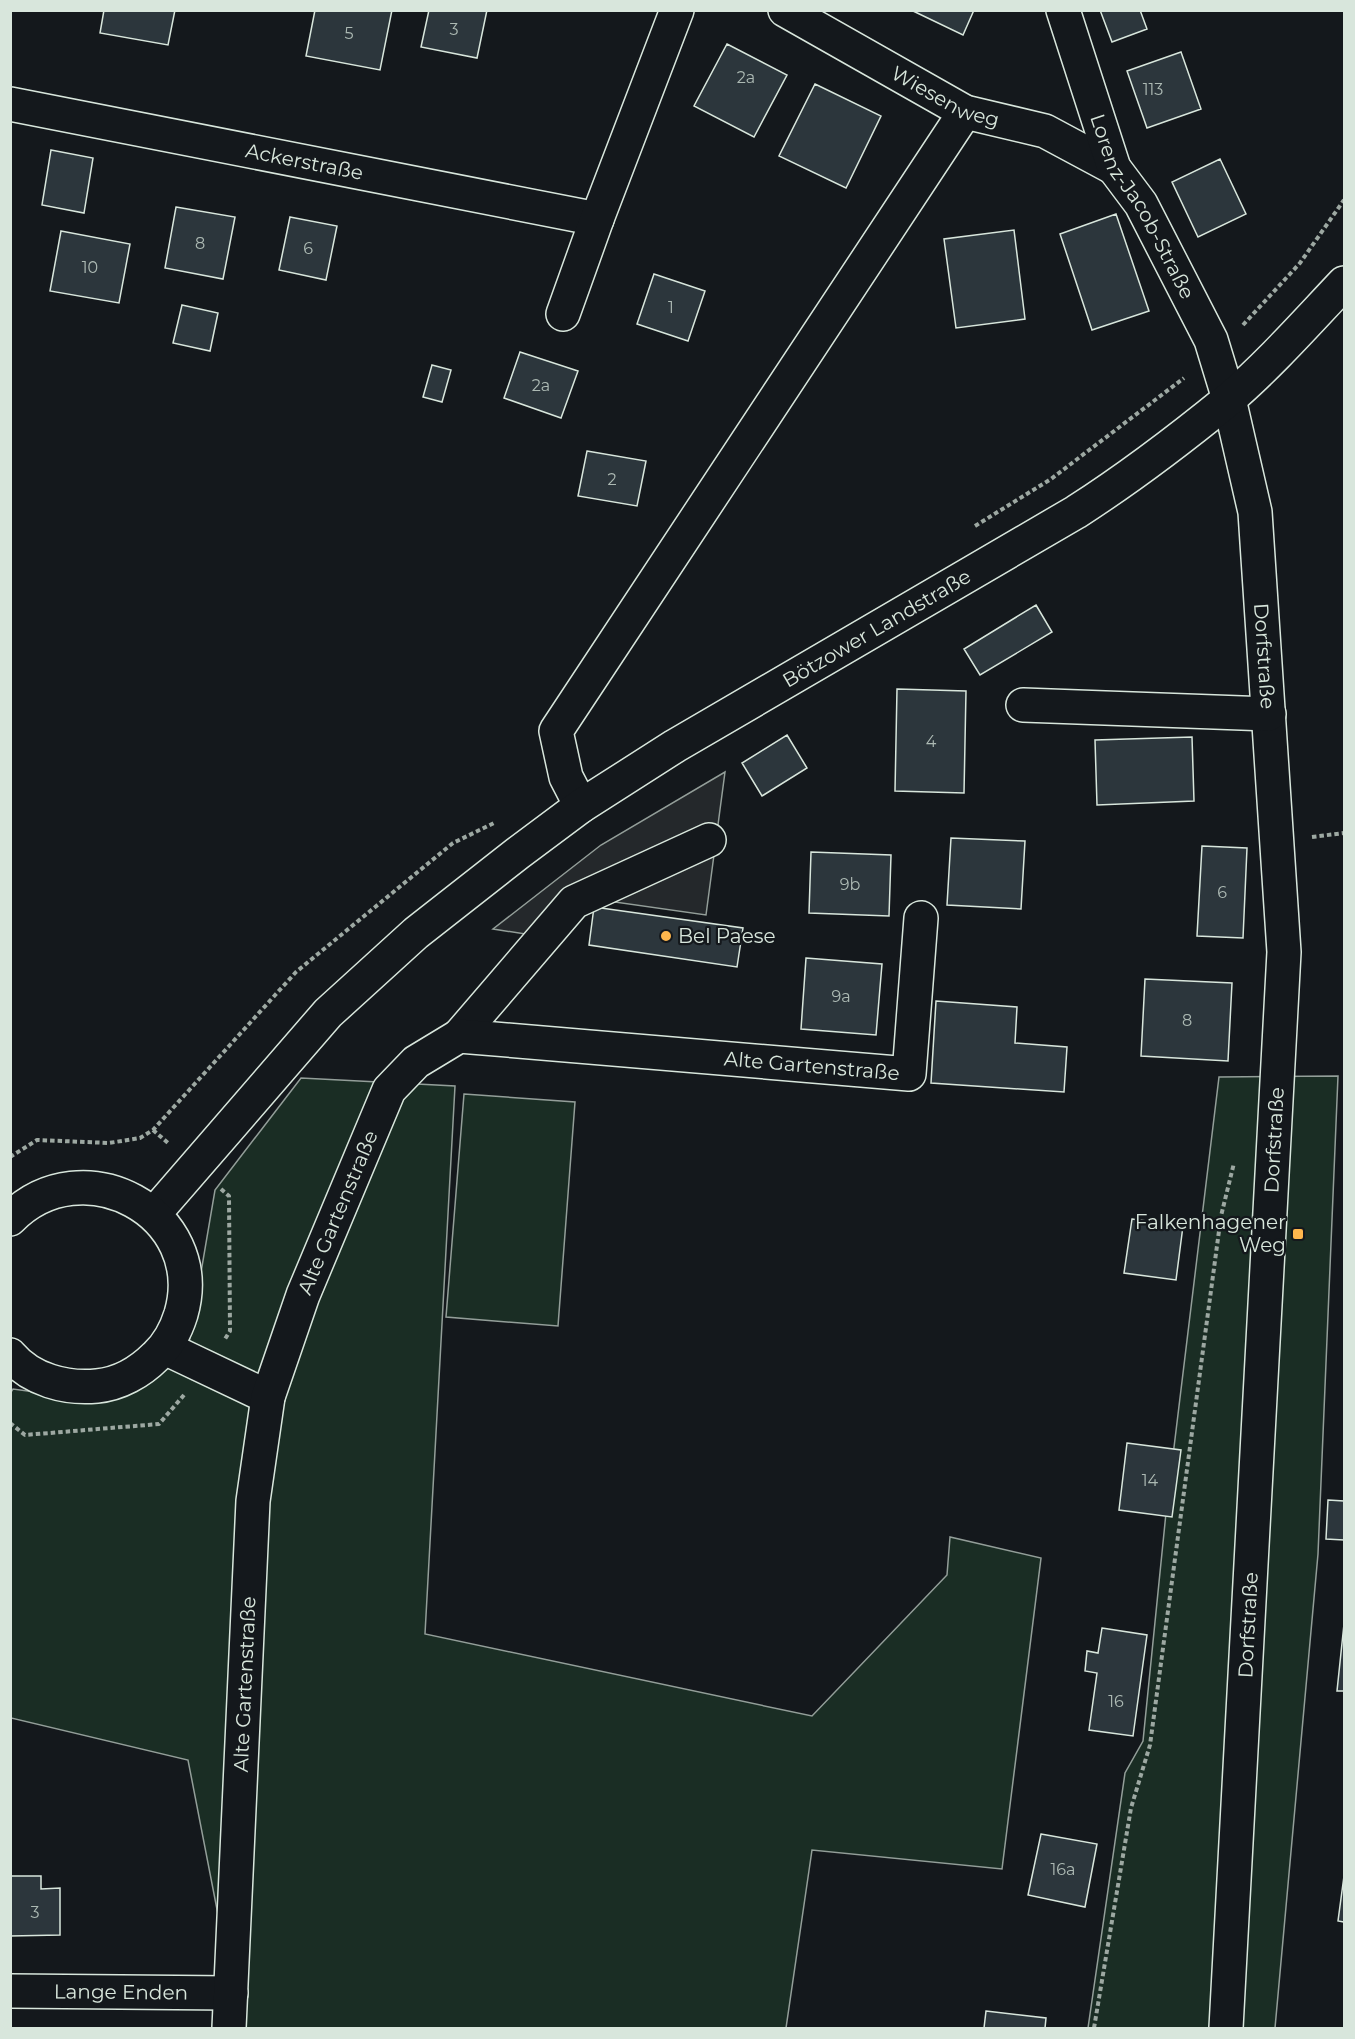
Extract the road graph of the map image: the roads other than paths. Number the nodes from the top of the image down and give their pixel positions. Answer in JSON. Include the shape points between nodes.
{"nodes":[{"id":1,"x":677,"y":10,"type":"edge"},
{"id":2,"x":785,"y":10,"type":"edge"},
{"id":3,"x":1063,"y":10,"type":"edge"},
{"id":4,"x":10,"y":104,"type":"edge"},
{"id":5,"x":965,"y":112,"type":"junction"},
{"id":6,"x":1113,"y":168,"type":"junction"},
{"id":7,"x":597,"y":219,"type":"junction"},
{"id":8,"x":1344,"y":283,"type":"edge"},
{"id":9,"x":563,"y":314,"type":"dead end"},
{"id":10,"x":1229,"y":399,"type":"junction"},
{"id":11,"x":1023,"y":705,"type":"dead end"},
{"id":12,"x":1269,"y":714,"type":"junction"},
{"id":13,"x":581,"y":806,"type":"junction"},
{"id":14,"x":709,"y":840,"type":"dead end"},
{"id":15,"x":921,"y":918,"type":"dead end"},
{"id":16,"x":459,"y":1036,"type":"junction"},
{"id":17,"x":154,"y":1214,"type":"junction"},
{"id":18,"x":10,"y":1219,"type":"edge"},
{"id":19,"x":165,"y":1348,"type":"junction"},
{"id":20,"x":12,"y":1360,"type":"edge"},
{"id":21,"x":268,"y":1397,"type":"junction"},
{"id":22,"x":10,"y":1991,"type":"edge"},
{"id":23,"x":231,"y":1993,"type":"junction"},
{"id":24,"x":229,"y":2028,"type":"edge"},
{"id":25,"x":1226,"y":2028,"type":"edge"}],
"edges":[{"from":1,"to":7,"type":"street"},
{"from":2,"to":5,"type":"street","name":"Wiesenweg"},
{"from":3,"to":6,"type":"street","name":"Lorenz-Jacob-Straße"},
{"from":4,"to":7,"type":"street","name":"Ackerstraße"},
{"from":5,"to":6,"type":"street","name":"Wiesenweg","via":[[1044,130]]},
{"from":5,"to":13,"type":"street","via":[[556,731],[566,777]]},
{"from":6,"to":10,"type":"street","name":"Lorenz-Jacob-Straße","via":[[1142,204],[1211,339]]},
{"from":7,"to":9,"type":"street"},
{"from":8,"to":10,"type":"street","name":"Bötzower Landstraße"},
{"from":10,"to":12,"type":"street","name":"Dorfstraße","via":[[1255,512]]},
{"from":10,"to":13,"type":"street","name":"Bötzower Landstraße","via":[[1130,477],[1077,512],[675,746]]},
{"from":11,"to":12,"type":"street"},
{"from":12,"to":25,"type":"street","name":"Dorfstraße","via":[[1284,952]]},
{"from":13,"to":17,"type":"street","name":"Bötzower Landstraße","via":[[416,933],[328,1013]]},
{"from":14,"to":16,"type":"street","via":[[574,902]]},
{"from":15,"to":16,"type":"street","name":"Alte Gartenstraße","via":[[909,1074]]},
{"from":16,"to":21,"type":"street","name":"Alte Gartenstraße","via":[[416,1062],[389,1090],[303,1295]]},
{"from":17,"to":18,"type":"street","via":[[112,1190],[88,1187],[64,1188],[41,1196]]},
{"from":17,"to":19,"type":"street","via":[[180,1255],[185,1279],[184,1304]]},
{"from":19,"to":20,"type":"street","via":[[127,1378],[104,1386],[80,1388],[56,1384]]},
{"from":19,"to":21,"type":"street"},
{"from":21,"to":23,"type":"street","name":"Alte Gartenstraße","via":[[253,1501]]},
{"from":22,"to":23,"type":"street","name":"Lange Enden"},
{"from":23,"to":24,"type":"street","name":"Alte Gartenstraße"}]}
